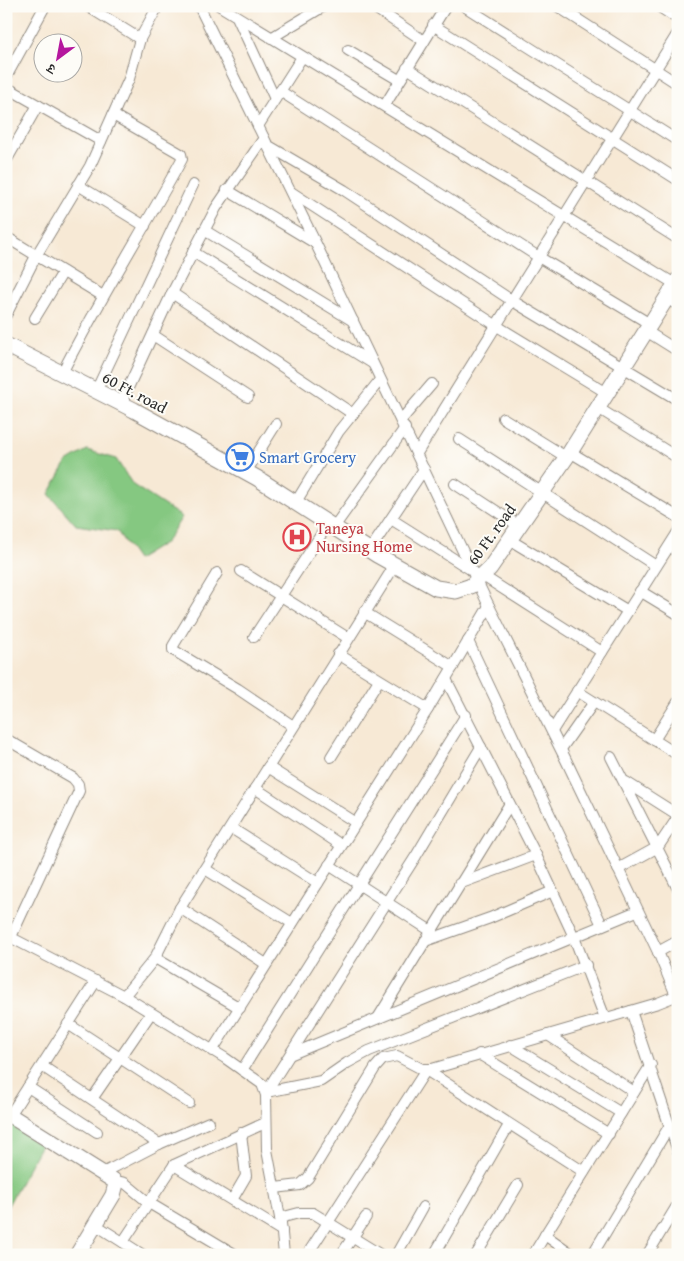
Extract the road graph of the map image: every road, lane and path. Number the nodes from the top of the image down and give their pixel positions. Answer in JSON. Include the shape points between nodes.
{"nodes":[{"id":1,"x":45,"y":6,"type":"edge"},
{"id":2,"x":87,"y":6,"type":"edge"},
{"id":3,"x":158,"y":6,"type":"edge"},
{"id":4,"x":199,"y":6,"type":"edge"},
{"id":5,"x":220,"y":6,"type":"edge"},
{"id":6,"x":324,"y":6,"type":"edge"},
{"id":7,"x":372,"y":6,"type":"edge"},
{"id":8,"x":446,"y":6,"type":"edge"},
{"id":9,"x":464,"y":6,"type":"edge"},
{"id":10,"x":557,"y":6,"type":"edge"},
{"id":11,"x":658,"y":6,"type":"edge"},
{"id":12,"x":238,"y":19,"type":"junction"},
{"id":13,"x":678,"y":19,"type":"edge"},
{"id":14,"x":433,"y":25,"type":"junction"},
{"id":15,"x":678,"y":33,"type":"edge"},
{"id":16,"x":271,"y":38,"type":"junction"},
{"id":17,"x":140,"y":39,"type":"junction"},
{"id":18,"x":424,"y":41,"type":"junction"},
{"id":19,"x":348,"y":50,"type":"dead end"},
{"id":20,"x":673,"y":51,"type":"edge"},
{"id":21,"x":302,"y":57,"type":"junction"},
{"id":22,"x":407,"y":68,"type":"junction"},
{"id":23,"x":655,"y":69,"type":"junction"},
{"id":24,"x":6,"y":77,"type":"edge"},
{"id":25,"x":399,"y":80,"type":"junction"},
{"id":26,"x":678,"y":84,"type":"edge"},
{"id":27,"x":6,"y":87,"type":"edge"},
{"id":28,"x":278,"y":95,"type":"junction"},
{"id":29,"x":38,"y":105,"type":"junction"},
{"id":30,"x":385,"y":105,"type":"junction"},
{"id":31,"x":629,"y":110,"type":"junction"},
{"id":32,"x":113,"y":115,"type":"junction"},
{"id":33,"x":258,"y":126,"type":"junction"},
{"id":34,"x":612,"y":138,"type":"junction"},
{"id":35,"x":101,"y":141,"type":"junction"},
{"id":36,"x":678,"y":141,"type":"edge"},
{"id":37,"x":266,"y":142,"type":"junction"},
{"id":38,"x":6,"y":161,"type":"edge"},
{"id":39,"x":584,"y":180,"type":"junction"},
{"id":40,"x":678,"y":180,"type":"edge"},
{"id":41,"x":193,"y":185,"type":"dead end"},
{"id":42,"x":78,"y":186,"type":"junction"},
{"id":43,"x":227,"y":190,"type":"junction"},
{"id":44,"x":291,"y":192,"type":"junction"},
{"id":45,"x":563,"y":215,"type":"junction"},
{"id":46,"x":145,"y":226,"type":"junction"},
{"id":47,"x":204,"y":230,"type":"junction"},
{"id":48,"x":6,"y":237,"type":"edge"},
{"id":49,"x":678,"y":239,"type":"edge"},
{"id":50,"x":316,"y":244,"type":"junction"},
{"id":51,"x":193,"y":252,"type":"junction"},
{"id":52,"x":36,"y":256,"type":"junction"},
{"id":53,"x":537,"y":256,"type":"junction"},
{"id":54,"x":63,"y":272,"type":"junction"},
{"id":55,"x":676,"y":282,"type":"edge"},
{"id":56,"x":172,"y":293,"type":"junction"},
{"id":57,"x":102,"y":296,"type":"junction"},
{"id":58,"x":511,"y":300,"type":"junction"},
{"id":59,"x":672,"y":302,"type":"edge"},
{"id":60,"x":6,"y":315,"type":"edge"},
{"id":61,"x":35,"y":318,"type":"dead end"},
{"id":62,"x":353,"y":321,"type":"junction"},
{"id":63,"x":497,"y":326,"type":"junction"},
{"id":64,"x":648,"y":328,"type":"junction"},
{"id":65,"x":153,"y":336,"type":"junction"},
{"id":66,"x":6,"y":345,"type":"edge"},
{"id":67,"x":678,"y":351,"type":"edge"},
{"id":68,"x":372,"y":363,"type":"junction"},
{"id":69,"x":624,"y":366,"type":"junction"},
{"id":70,"x":62,"y":373,"type":"junction"},
{"id":71,"x":380,"y":380,"type":"junction"},
{"id":72,"x":432,"y":384,"type":"dead end"},
{"id":73,"x":96,"y":391,"type":"junction"},
{"id":74,"x":607,"y":393,"type":"junction"},
{"id":75,"x":248,"y":397,"type":"dead end"},
{"id":76,"x":678,"y":400,"type":"edge"},
{"id":77,"x":121,"y":403,"type":"junction"},
{"id":78,"x":598,"y":408,"type":"junction"},
{"id":79,"x":353,"y":414,"type":"junction"},
{"id":80,"x":503,"y":418,"type":"dead end"},
{"id":81,"x":276,"y":424,"type":"dead end"},
{"id":82,"x":403,"y":424,"type":"junction"},
{"id":83,"x":459,"y":439,"type":"dead end"},
{"id":84,"x":417,"y":453,"type":"junction"},
{"id":85,"x":568,"y":454,"type":"junction"},
{"id":86,"x":678,"y":458,"type":"edge"},
{"id":87,"x":424,"y":469,"type":"junction"},
{"id":88,"x":246,"y":472,"type":"junction"},
{"id":89,"x":454,"y":484,"type":"dead end"},
{"id":90,"x":541,"y":493,"type":"junction"},
{"id":91,"x":296,"y":502,"type":"junction"},
{"id":92,"x":678,"y":517,"type":"edge"},
{"id":93,"x":391,"y":519,"type":"junction"},
{"id":94,"x":331,"y":526,"type":"junction"},
{"id":95,"x":519,"y":526,"type":"junction"},
{"id":96,"x":678,"y":532,"type":"edge"},
{"id":97,"x":510,"y":540,"type":"junction"},
{"id":98,"x":370,"y":550,"type":"junction"},
{"id":99,"x":395,"y":565,"type":"junction"},
{"id":100,"x":656,"y":566,"type":"junction"},
{"id":101,"x":241,"y":571,"type":"dead end"},
{"id":102,"x":217,"y":573,"type":"dead end"},
{"id":103,"x":478,"y":576,"type":"junction"},
{"id":104,"x":640,"y":591,"type":"junction"},
{"id":105,"x":280,"y":596,"type":"junction"},
{"id":106,"x":489,"y":606,"type":"junction"},
{"id":107,"x":628,"y":611,"type":"junction"},
{"id":108,"x":364,"y":612,"type":"junction"},
{"id":109,"x":678,"y":614,"type":"edge"},
{"id":110,"x":254,"y":636,"type":"dead end"},
{"id":111,"x":348,"y":638,"type":"junction"},
{"id":112,"x":468,"y":641,"type":"junction"},
{"id":113,"x":602,"y":652,"type":"junction"},
{"id":114,"x":338,"y":654,"type":"junction"},
{"id":115,"x":453,"y":667,"type":"junction"},
{"id":116,"x":446,"y":679,"type":"junction"},
{"id":117,"x":379,"y":680,"type":"junction"},
{"id":118,"x":577,"y":691,"type":"junction"},
{"id":119,"x":594,"y":702,"type":"junction"},
{"id":120,"x":678,"y":702,"type":"edge"},
{"id":121,"x":428,"y":709,"type":"junction"},
{"id":122,"x":466,"y":715,"type":"junction"},
{"id":123,"x":293,"y":726,"type":"junction"},
{"id":124,"x":552,"y":731,"type":"junction"},
{"id":125,"x":6,"y":739,"type":"edge"},
{"id":126,"x":654,"y":740,"type":"junction"},
{"id":127,"x":481,"y":747,"type":"junction"},
{"id":128,"x":560,"y":749,"type":"junction"},
{"id":129,"x":678,"y":755,"type":"edge"},
{"id":130,"x":331,"y":757,"type":"dead end"},
{"id":131,"x":611,"y":757,"type":"dead end"},
{"id":132,"x":268,"y":767,"type":"junction"},
{"id":133,"x":625,"y":781,"type":"junction"},
{"id":134,"x":255,"y":788,"type":"junction"},
{"id":135,"x":509,"y":805,"type":"junction"},
{"id":136,"x":677,"y":820,"type":"edge"},
{"id":137,"x":355,"y":822,"type":"junction"},
{"id":138,"x":231,"y":828,"type":"junction"},
{"id":139,"x":341,"y":845,"type":"junction"},
{"id":140,"x":658,"y":847,"type":"junction"},
{"id":141,"x":536,"y":855,"type":"junction"},
{"id":142,"x":329,"y":865,"type":"junction"},
{"id":143,"x":205,"y":869,"type":"junction"},
{"id":144,"x":618,"y":869,"type":"junction"},
{"id":145,"x":318,"y":883,"type":"junction"},
{"id":146,"x":359,"y":884,"type":"junction"},
{"id":147,"x":460,"y":884,"type":"junction"},
{"id":148,"x":678,"y":889,"type":"edge"},
{"id":149,"x":552,"y":891,"type":"junction"},
{"id":150,"x":387,"y":902,"type":"junction"},
{"id":151,"x":180,"y":908,"type":"junction"},
{"id":152,"x":637,"y":911,"type":"junction"},
{"id":153,"x":292,"y":924,"type":"junction"},
{"id":154,"x":602,"y":925,"type":"junction"},
{"id":155,"x":431,"y":931,"type":"junction"},
{"id":156,"x":9,"y":936,"type":"edge"},
{"id":157,"x":574,"y":937,"type":"junction"},
{"id":158,"x":678,"y":941,"type":"edge"},
{"id":159,"x":425,"y":942,"type":"junction"},
{"id":160,"x":658,"y":952,"type":"junction"},
{"id":161,"x":155,"y":958,"type":"junction"},
{"id":162,"x":266,"y":964,"type":"junction"},
{"id":163,"x":586,"y":965,"type":"junction"},
{"id":164,"x":96,"y":981,"type":"junction"},
{"id":165,"x":124,"y":996,"type":"junction"},
{"id":166,"x":677,"y":997,"type":"edge"},
{"id":167,"x":240,"y":1008,"type":"junction"},
{"id":168,"x":631,"y":1010,"type":"junction"},
{"id":169,"x":151,"y":1013,"type":"junction"},
{"id":170,"x":378,"y":1018,"type":"junction"},
{"id":171,"x":606,"y":1018,"type":"junction"},
{"id":172,"x":68,"y":1024,"type":"junction"},
{"id":173,"x":548,"y":1036,"type":"junction"},
{"id":174,"x":510,"y":1045,"type":"junction"},
{"id":175,"x":212,"y":1051,"type":"junction"},
{"id":176,"x":292,"y":1054,"type":"junction"},
{"id":177,"x":479,"y":1054,"type":"junction"},
{"id":178,"x":120,"y":1058,"type":"junction"},
{"id":179,"x":651,"y":1065,"type":"junction"},
{"id":180,"x":42,"y":1066,"type":"junction"},
{"id":181,"x":242,"y":1070,"type":"junction"},
{"id":182,"x":426,"y":1070,"type":"junction"},
{"id":183,"x":28,"y":1087,"type":"junction"},
{"id":184,"x":266,"y":1092,"type":"junction"},
{"id":185,"x":634,"y":1092,"type":"junction"},
{"id":186,"x":92,"y":1100,"type":"junction"},
{"id":187,"x":189,"y":1103,"type":"dead end"},
{"id":188,"x":621,"y":1113,"type":"junction"},
{"id":189,"x":8,"y":1114,"type":"edge"},
{"id":190,"x":209,"y":1122,"type":"dead end"},
{"id":191,"x":265,"y":1123,"type":"junction"},
{"id":192,"x":509,"y":1125,"type":"junction"},
{"id":193,"x":670,"y":1125,"type":"junction"},
{"id":194,"x":97,"y":1132,"type":"dead end"},
{"id":195,"x":241,"y":1133,"type":"junction"},
{"id":196,"x":609,"y":1134,"type":"junction"},
{"id":197,"x":158,"y":1144,"type":"junction"},
{"id":198,"x":678,"y":1151,"type":"edge"},
{"id":199,"x":174,"y":1165,"type":"junction"},
{"id":200,"x":584,"y":1172,"type":"junction"},
{"id":201,"x":108,"y":1176,"type":"junction"},
{"id":202,"x":518,"y":1185,"type":"dead end"},
{"id":203,"x":275,"y":1188,"type":"junction"},
{"id":204,"x":232,"y":1200,"type":"junction"},
{"id":205,"x":149,"y":1203,"type":"junction"},
{"id":206,"x":678,"y":1204,"type":"edge"},
{"id":207,"x":423,"y":1207,"type":"dead end"},
{"id":208,"x":366,"y":1217,"type":"dead end"},
{"id":209,"x":280,"y":1218,"type":"junction"},
{"id":210,"x":327,"y":1223,"type":"junction"},
{"id":211,"x":96,"y":1225,"type":"junction"},
{"id":212,"x":282,"y":1231,"type":"junction"},
{"id":213,"x":545,"y":1235,"type":"junction"},
{"id":214,"x":352,"y":1238,"type":"junction"},
{"id":215,"x":123,"y":1242,"type":"junction"},
{"id":216,"x":77,"y":1255,"type":"edge"},
{"id":217,"x":143,"y":1255,"type":"edge"},
{"id":218,"x":236,"y":1255,"type":"edge"},
{"id":219,"x":284,"y":1255,"type":"edge"},
{"id":220,"x":308,"y":1255,"type":"edge"},
{"id":221,"x":341,"y":1255,"type":"edge"},
{"id":222,"x":381,"y":1255,"type":"edge"},
{"id":223,"x":396,"y":1255,"type":"edge"},
{"id":224,"x":434,"y":1255,"type":"edge"},
{"id":225,"x":476,"y":1255,"type":"edge"},
{"id":226,"x":533,"y":1255,"type":"edge"},
{"id":227,"x":573,"y":1255,"type":"edge"},
{"id":228,"x":592,"y":1255,"type":"edge"},
{"id":229,"x":647,"y":1255,"type":"edge"}],
"edges":[{"from":1,"to":24,"type":"street"},
{"from":2,"to":17,"type":"street"},
{"from":3,"to":17,"type":"street"},
{"from":4,"to":33,"type":"street"},
{"from":5,"to":12,"type":"street"},
{"from":6,"to":16,"type":"street"},
{"from":7,"to":18,"type":"street"},
{"from":8,"to":14,"type":"street"},
{"from":9,"to":31,"type":"street"},
{"from":10,"to":23,"type":"street"},
{"from":11,"to":13,"type":"street"},
{"from":12,"to":16,"type":"street"},
{"from":12,"to":28,"type":"street"},
{"from":14,"to":18,"type":"street"},
{"from":14,"to":34,"type":"street"},
{"from":15,"to":20,"type":"street"},
{"from":16,"to":21,"type":"street"},
{"from":17,"to":32,"type":"street","via":[[129,79]]},
{"from":18,"to":22,"type":"street"},
{"from":19,"to":25,"type":"street"},
{"from":20,"to":23,"type":"street"},
{"from":21,"to":28,"type":"street"},
{"from":21,"to":30,"type":"street"},
{"from":22,"to":25,"type":"street"},
{"from":22,"to":39,"type":"street"},
{"from":23,"to":26,"type":"street"},
{"from":23,"to":31,"type":"street"},
{"from":25,"to":30,"type":"street"},
{"from":27,"to":29,"type":"street"},
{"from":28,"to":33,"type":"street"},
{"from":28,"to":53,"type":"street"},
{"from":29,"to":35,"type":"street"},
{"from":29,"to":38,"type":"street"},
{"from":30,"to":45,"type":"street"},
{"from":31,"to":34,"type":"street"},
{"from":31,"to":36,"type":"street"},
{"from":32,"to":35,"type":"street"},
{"from":32,"to":46,"type":"street","via":[[182,156]]},
{"from":33,"to":37,"type":"street"},
{"from":34,"to":39,"type":"street"},
{"from":34,"to":40,"type":"street"},
{"from":35,"to":42,"type":"street"},
{"from":37,"to":43,"type":"street"},
{"from":37,"to":44,"type":"street"},
{"from":37,"to":58,"type":"street"},
{"from":39,"to":45,"type":"street"},
{"from":39,"to":49,"type":"street"},
{"from":41,"to":73,"type":"street"},
{"from":42,"to":46,"type":"street"},
{"from":42,"to":52,"type":"street"},
{"from":43,"to":47,"type":"street"},
{"from":43,"to":50,"type":"street"},
{"from":44,"to":50,"type":"street"},
{"from":44,"to":63,"type":"street"},
{"from":45,"to":53,"type":"street"},
{"from":45,"to":55,"type":"street"},
{"from":46,"to":57,"type":"street"},
{"from":47,"to":51,"type":"street"},
{"from":47,"to":62,"type":"street"},
{"from":48,"to":52,"type":"street"},
{"from":50,"to":62,"type":"street"},
{"from":51,"to":56,"type":"street"},
{"from":51,"to":68,"type":"street"},
{"from":52,"to":54,"type":"street"},
{"from":52,"to":60,"type":"street"},
{"from":53,"to":58,"type":"street"},
{"from":53,"to":64,"type":"street"},
{"from":54,"to":57,"type":"street"},
{"from":54,"to":61,"type":"street"},
{"from":55,"to":59,"type":"street","name":"60 Ft. road"},
{"from":56,"to":65,"type":"street"},
{"from":56,"to":79,"type":"street"},
{"from":57,"to":70,"type":"street"},
{"from":58,"to":63,"type":"street"},
{"from":58,"to":69,"type":"street"},
{"from":59,"to":64,"type":"street","name":"60 Ft. road"},
{"from":62,"to":68,"type":"street"},
{"from":63,"to":74,"type":"street"},
{"from":63,"to":84,"type":"street"},
{"from":64,"to":67,"type":"street"},
{"from":64,"to":69,"type":"street","name":"60 Ft. road"},
{"from":65,"to":75,"type":"street"},
{"from":65,"to":77,"type":"street"},
{"from":66,"to":70,"type":"street","name":"60 Ft. road"},
{"from":68,"to":71,"type":"street"},
{"from":69,"to":74,"type":"street","name":"60 Ft. road"},
{"from":69,"to":76,"type":"street"},
{"from":70,"to":73,"type":"street","name":"60 Ft. road"},
{"from":71,"to":79,"type":"street"},
{"from":71,"to":82,"type":"street"},
{"from":72,"to":82,"type":"street"},
{"from":73,"to":77,"type":"street","name":"60 Ft. road"},
{"from":74,"to":78,"type":"street","name":"60 Ft. road"},
{"from":77,"to":88,"type":"street","name":"60 Ft. road"},
{"from":78,"to":85,"type":"street","name":"60 Ft. road"},
{"from":78,"to":86,"type":"street"},
{"from":79,"to":91,"type":"street","via":[[339,431]]},
{"from":80,"to":85,"type":"street"},
{"from":81,"to":88,"type":"street"},
{"from":82,"to":84,"type":"street"},
{"from":82,"to":94,"type":"street"},
{"from":83,"to":90,"type":"street"},
{"from":84,"to":87,"type":"street"},
{"from":85,"to":90,"type":"street","name":"60 Ft. road"},
{"from":85,"to":92,"type":"street"},
{"from":87,"to":93,"type":"street"},
{"from":87,"to":103,"type":"street"},
{"from":88,"to":91,"type":"street","name":"60 Ft. road"},
{"from":89,"to":95,"type":"street"},
{"from":90,"to":95,"type":"street","name":"60 Ft. road"},
{"from":90,"to":100,"type":"street"},
{"from":91,"to":94,"type":"street","name":"60 Ft. road"},
{"from":93,"to":98,"type":"street"},
{"from":93,"to":103,"type":"street"},
{"from":94,"to":98,"type":"street","name":"60 Ft. road"},
{"from":94,"to":105,"type":"street"},
{"from":95,"to":97,"type":"street","name":"60 Ft. road"},
{"from":96,"to":100,"type":"street"},
{"from":97,"to":103,"type":"street","name":"60 Ft. road"},
{"from":97,"to":107,"type":"street"},
{"from":98,"to":99,"type":"street","name":"60 Ft. road"},
{"from":99,"to":103,"type":"street","name":"60 Ft. road","via":[[445,590],[463,590]]},
{"from":99,"to":108,"type":"street"},
{"from":100,"to":104,"type":"street"},
{"from":101,"to":105,"type":"street"},
{"from":102,"to":123,"type":"street","via":[[174,650]]},
{"from":103,"to":106,"type":"street"},
{"from":103,"to":113,"type":"street"},
{"from":104,"to":107,"type":"street"},
{"from":104,"to":109,"type":"street"},
{"from":105,"to":110,"type":"street"},
{"from":105,"to":111,"type":"street"},
{"from":106,"to":112,"type":"street"},
{"from":106,"to":124,"type":"street"},
{"from":107,"to":113,"type":"street"},
{"from":108,"to":111,"type":"street"},
{"from":108,"to":115,"type":"street"},
{"from":111,"to":114,"type":"street"},
{"from":112,"to":115,"type":"street"},
{"from":112,"to":154,"type":"street"},
{"from":113,"to":118,"type":"street"},
{"from":114,"to":117,"type":"street"},
{"from":114,"to":123,"type":"street"},
{"from":115,"to":116,"type":"street"},
{"from":116,"to":121,"type":"street"},
{"from":116,"to":122,"type":"street"},
{"from":117,"to":121,"type":"street"},
{"from":117,"to":130,"type":"street"},
{"from":118,"to":119,"type":"street"},
{"from":118,"to":124,"type":"street"},
{"from":119,"to":126,"type":"street"},
{"from":119,"to":128,"type":"street"},
{"from":120,"to":126,"type":"street"},
{"from":121,"to":137,"type":"street"},
{"from":122,"to":127,"type":"street"},
{"from":122,"to":146,"type":"street"},
{"from":123,"to":132,"type":"street"},
{"from":124,"to":128,"type":"street"},
{"from":125,"to":156,"type":"street","via":[[73,778],[79,791]]},
{"from":126,"to":129,"type":"street"},
{"from":127,"to":135,"type":"street"},
{"from":127,"to":150,"type":"street"},
{"from":128,"to":144,"type":"street"},
{"from":131,"to":133,"type":"street"},
{"from":132,"to":134,"type":"street"},
{"from":132,"to":137,"type":"street"},
{"from":133,"to":136,"type":"street"},
{"from":133,"to":140,"type":"street"},
{"from":134,"to":138,"type":"street"},
{"from":134,"to":139,"type":"street"},
{"from":135,"to":141,"type":"street"},
{"from":135,"to":147,"type":"street"},
{"from":136,"to":140,"type":"street"},
{"from":137,"to":139,"type":"street"},
{"from":138,"to":143,"type":"street"},
{"from":138,"to":145,"type":"street"},
{"from":139,"to":142,"type":"street"},
{"from":140,"to":144,"type":"street"},
{"from":140,"to":148,"type":"street"},
{"from":141,"to":147,"type":"street"},
{"from":141,"to":149,"type":"street"},
{"from":142,"to":145,"type":"street"},
{"from":142,"to":146,"type":"street"},
{"from":143,"to":151,"type":"street"},
{"from":143,"to":153,"type":"street"},
{"from":144,"to":152,"type":"street"},
{"from":145,"to":153,"type":"street"},
{"from":146,"to":150,"type":"street"},
{"from":146,"to":181,"type":"street"},
{"from":147,"to":155,"type":"street"},
{"from":149,"to":157,"type":"street"},
{"from":149,"to":159,"type":"street"},
{"from":150,"to":155,"type":"street"},
{"from":150,"to":176,"type":"street"},
{"from":151,"to":161,"type":"street"},
{"from":151,"to":162,"type":"street"},
{"from":152,"to":154,"type":"street"},
{"from":152,"to":160,"type":"street"},
{"from":153,"to":162,"type":"street"},
{"from":154,"to":157,"type":"street"},
{"from":155,"to":159,"type":"street"},
{"from":156,"to":164,"type":"street"},
{"from":157,"to":163,"type":"street"},
{"from":157,"to":170,"type":"street"},
{"from":158,"to":160,"type":"street"},
{"from":159,"to":170,"type":"street"},
{"from":160,"to":166,"type":"street"},
{"from":161,"to":165,"type":"street"},
{"from":161,"to":167,"type":"street"},
{"from":162,"to":167,"type":"street"},
{"from":163,"to":171,"type":"street"},
{"from":163,"to":184,"type":"street","via":[[369,1051],[321,1081]]},
{"from":164,"to":165,"type":"street"},
{"from":164,"to":172,"type":"street"},
{"from":165,"to":169,"type":"street"},
{"from":166,"to":168,"type":"street"},
{"from":167,"to":175,"type":"street"},
{"from":168,"to":171,"type":"street"},
{"from":168,"to":179,"type":"street"},
{"from":169,"to":175,"type":"street"},
{"from":169,"to":178,"type":"street"},
{"from":170,"to":176,"type":"street"},
{"from":171,"to":173,"type":"street"},
{"from":172,"to":178,"type":"street"},
{"from":172,"to":180,"type":"street"},
{"from":173,"to":174,"type":"street"},
{"from":173,"to":185,"type":"street"},
{"from":174,"to":177,"type":"street"},
{"from":174,"to":188,"type":"street"},
{"from":175,"to":181,"type":"street"},
{"from":176,"to":184,"type":"street"},
{"from":177,"to":182,"type":"street"},
{"from":177,"to":196,"type":"street"},
{"from":178,"to":186,"type":"street"},
{"from":178,"to":187,"type":"street"},
{"from":179,"to":185,"type":"street"},
{"from":179,"to":193,"type":"street"},
{"from":180,"to":183,"type":"street"},
{"from":180,"to":186,"type":"street"},
{"from":181,"to":184,"type":"street","via":[[262,1084]]},
{"from":182,"to":192,"type":"street"},
{"from":182,"to":203,"type":"street","via":[[397,1056],[380,1061],[308,1178],[300,1184]]},
{"from":182,"to":210,"type":"street"},
{"from":183,"to":189,"type":"street"},
{"from":183,"to":194,"type":"street"},
{"from":184,"to":191,"type":"street"},
{"from":185,"to":188,"type":"street"},
{"from":186,"to":197,"type":"street"},
{"from":188,"to":196,"type":"street"},
{"from":189,"to":201,"type":"street"},
{"from":190,"to":197,"type":"street"},
{"from":191,"to":195,"type":"street"},
{"from":191,"to":203,"type":"street"},
{"from":192,"to":200,"type":"street"},
{"from":192,"to":224,"type":"street"},
{"from":193,"to":198,"type":"street"},
{"from":193,"to":228,"type":"street"},
{"from":195,"to":199,"type":"street"},
{"from":195,"to":204,"type":"street","via":[[246,1176]]},
{"from":196,"to":200,"type":"street"},
{"from":197,"to":201,"type":"street"},
{"from":199,"to":204,"type":"street"},
{"from":199,"to":205,"type":"street"},
{"from":200,"to":213,"type":"street"},
{"from":201,"to":205,"type":"street","via":[[129,1186]]},
{"from":201,"to":211,"type":"street","via":[[116,1189]]},
{"from":202,"to":225,"type":"street"},
{"from":203,"to":209,"type":"street"},
{"from":204,"to":212,"type":"street"},
{"from":205,"to":215,"type":"street"},
{"from":205,"to":218,"type":"street"},
{"from":206,"to":229,"type":"street"},
{"from":207,"to":223,"type":"street"},
{"from":208,"to":214,"type":"street"},
{"from":209,"to":210,"type":"street","via":[[309,1212]]},
{"from":209,"to":212,"type":"street"},
{"from":210,"to":214,"type":"street"},
{"from":210,"to":220,"type":"street"},
{"from":211,"to":215,"type":"street"},
{"from":211,"to":216,"type":"street"},
{"from":212,"to":219,"type":"street"},
{"from":213,"to":226,"type":"street"},
{"from":213,"to":227,"type":"street"},
{"from":214,"to":221,"type":"street"},
{"from":214,"to":222,"type":"street"},
{"from":215,"to":217,"type":"street"}]}
